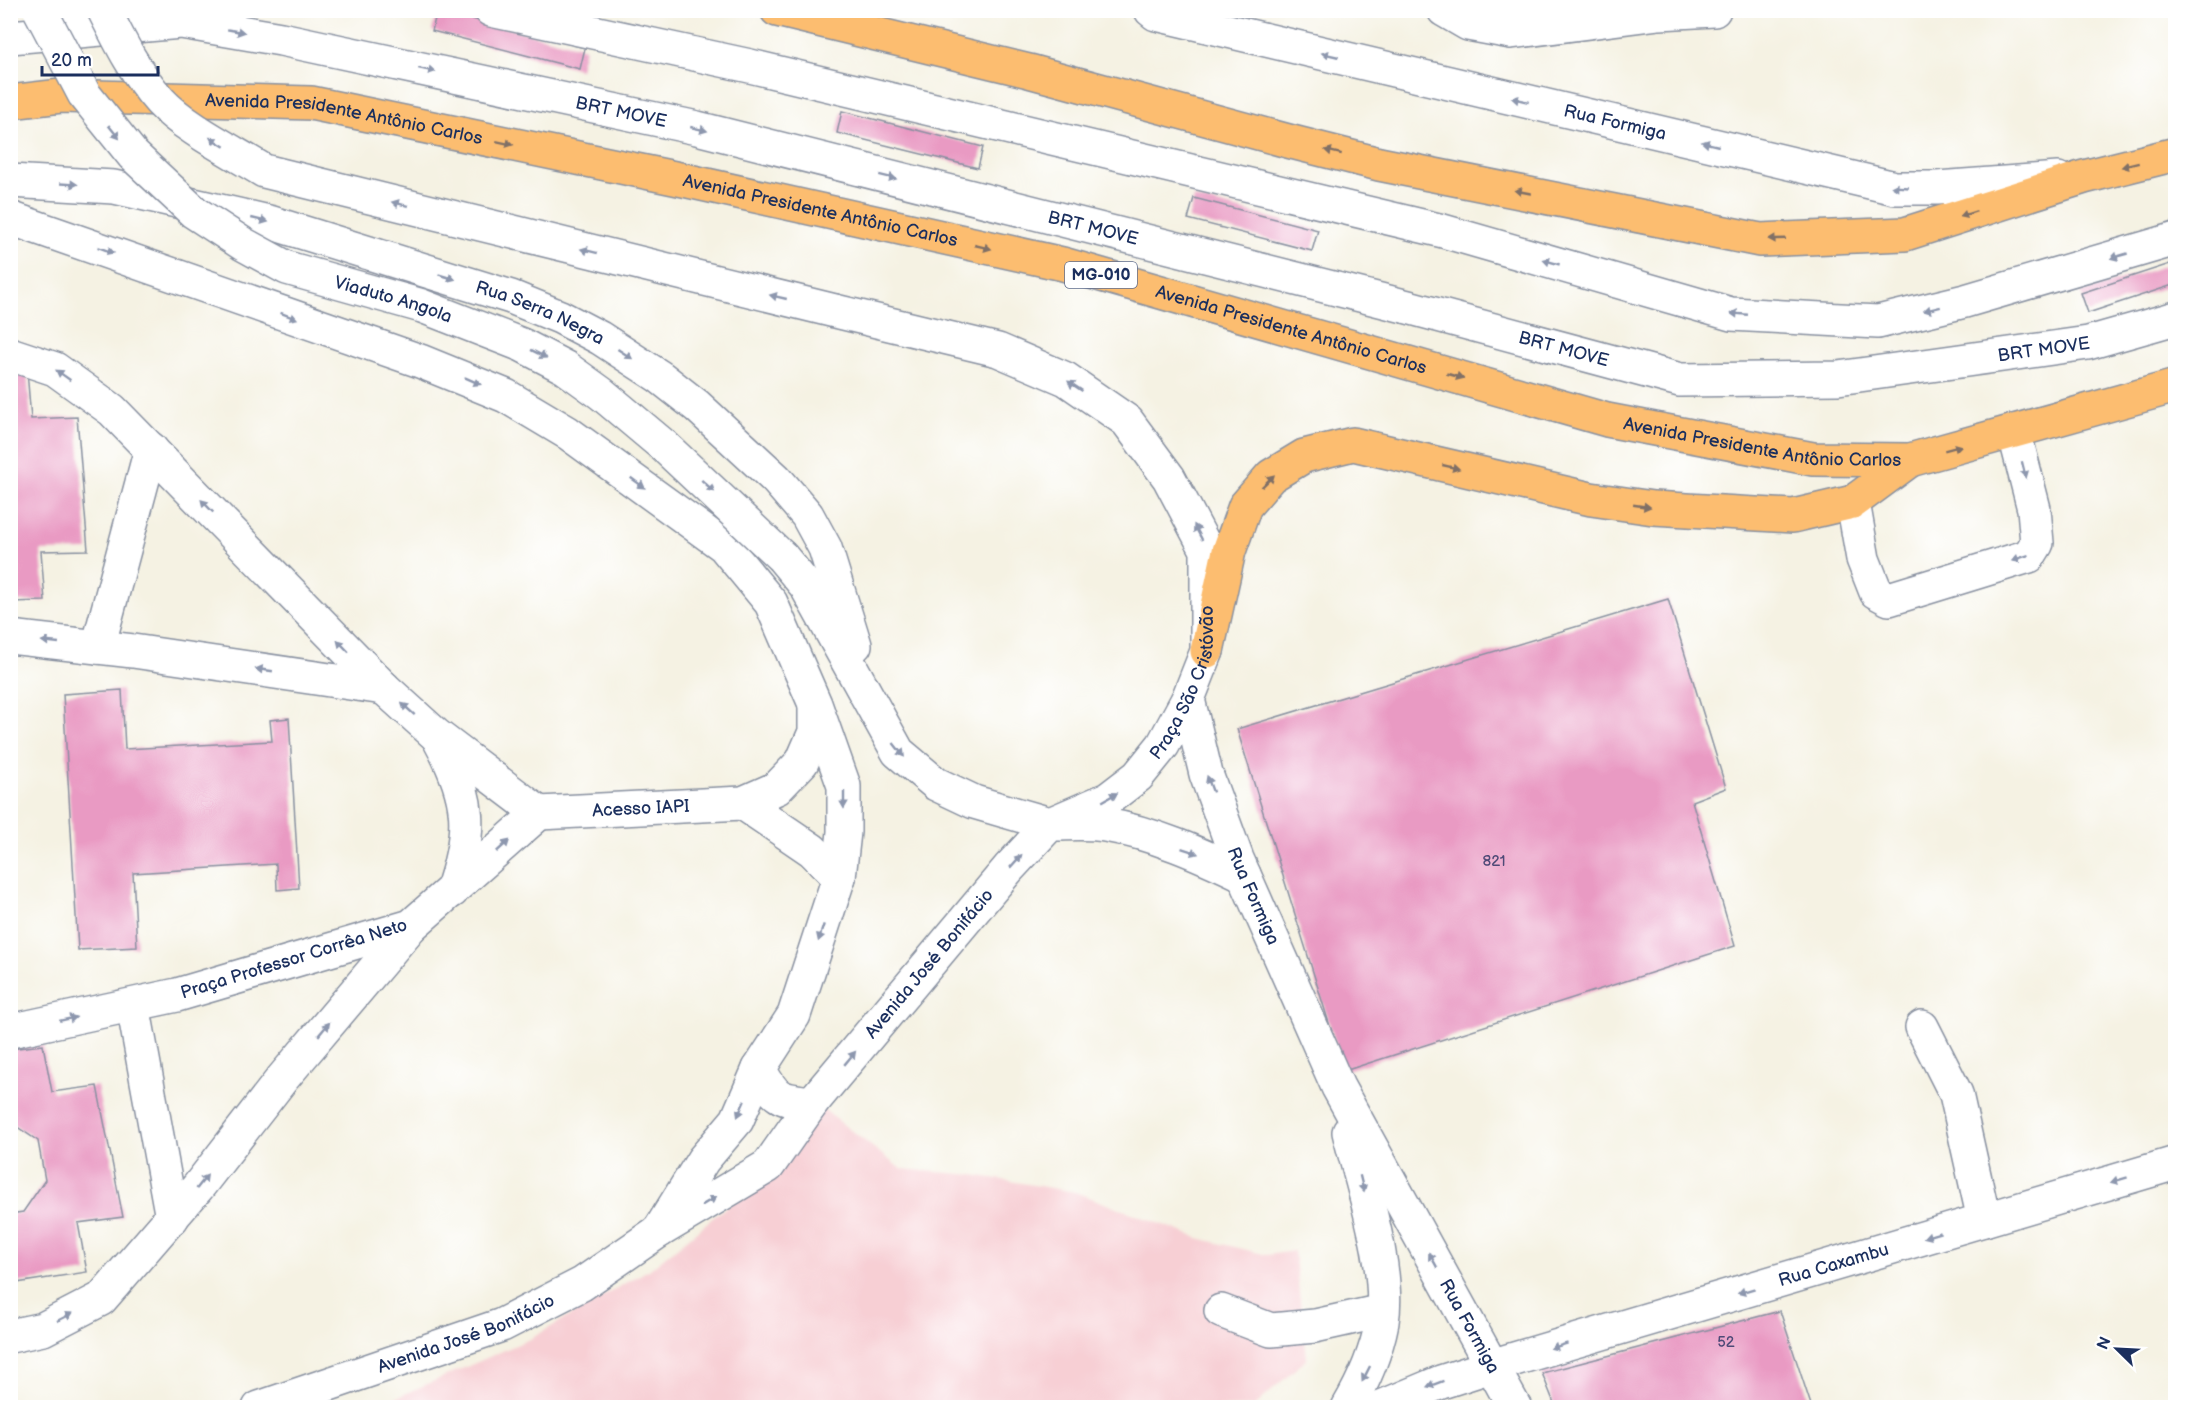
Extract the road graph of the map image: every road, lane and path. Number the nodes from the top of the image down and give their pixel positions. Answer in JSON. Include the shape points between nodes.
{"nodes":[{"id":1,"x":40,"y":10,"type":"edge"},
{"id":2,"x":104,"y":10,"type":"edge"},
{"id":3,"x":491,"y":10,"type":"edge"},
{"id":4,"x":777,"y":10,"type":"edge"},
{"id":5,"x":1151,"y":10,"type":"edge"},
{"id":6,"x":1444,"y":10,"type":"edge"},
{"id":7,"x":1714,"y":10,"type":"edge"},
{"id":8,"x":10,"y":37,"type":"edge"},
{"id":9,"x":10,"y":102,"type":"edge"},
{"id":10,"x":2175,"y":154,"type":"edge"},
{"id":11,"x":2084,"y":177,"type":"junction"},
{"id":12,"x":10,"y":181,"type":"edge"},
{"id":13,"x":10,"y":218,"type":"edge"},
{"id":14,"x":2175,"y":239,"type":"edge"},
{"id":15,"x":2175,"y":318,"type":"edge"},
{"id":16,"x":10,"y":354,"type":"edge"},
{"id":17,"x":2175,"y":386,"type":"edge"},
{"id":18,"x":2014,"y":431,"type":"junction"},
{"id":19,"x":151,"y":449,"type":"junction"},
{"id":20,"x":1910,"y":460,"type":"junction"},
{"id":21,"x":1853,"y":502,"type":"junction"},
{"id":22,"x":806,"y":586,"type":"junction"},
{"id":23,"x":10,"y":637,"type":"edge"},
{"id":24,"x":98,"y":647,"type":"junction"},
{"id":25,"x":1207,"y":651,"type":"junction"},
{"id":26,"x":384,"y":688,"type":"junction"},
{"id":27,"x":1188,"y":699,"type":"junction"},
{"id":28,"x":815,"y":704,"type":"junction"},
{"id":29,"x":876,"y":711,"type":"junction"},
{"id":30,"x":436,"y":735,"type":"junction"},
{"id":31,"x":743,"y":803,"type":"junction"},
{"id":32,"x":539,"y":813,"type":"junction"},
{"id":33,"x":1050,"y":824,"type":"junction"},
{"id":34,"x":1244,"y":875,"type":"junction"},
{"id":35,"x":839,"y":877,"type":"junction"},
{"id":36,"x":452,"y":891,"type":"junction"},
{"id":37,"x":411,"y":926,"type":"junction"},
{"id":38,"x":133,"y":1005,"type":"junction"},
{"id":39,"x":1922,"y":1027,"type":"dead end"},
{"id":40,"x":10,"y":1031,"type":"edge"},
{"id":41,"x":759,"y":1069,"type":"junction"},
{"id":42,"x":1338,"y":1087,"type":"junction"},
{"id":43,"x":812,"y":1103,"type":"junction"},
{"id":44,"x":2175,"y":1163,"type":"edge"},
{"id":45,"x":172,"y":1218,"type":"junction"},
{"id":46,"x":1984,"y":1220,"type":"junction"},
{"id":47,"x":659,"y":1231,"type":"junction"},
{"id":48,"x":1221,"y":1311,"type":"dead end"},
{"id":49,"x":1382,"y":1311,"type":"junction"},
{"id":50,"x":10,"y":1336,"type":"edge"},
{"id":51,"x":1491,"y":1366,"type":"junction"},
{"id":52,"x":327,"y":1395,"type":"edge"},
{"id":53,"x":259,"y":1407,"type":"edge"},
{"id":54,"x":1348,"y":1407,"type":"edge"},
{"id":55,"x":1379,"y":1407,"type":"edge"},
{"id":56,"x":1515,"y":1407,"type":"edge"}],
"edges":[{"from":1,"to":22,"type":"street","name":"Viaduto Angola","one_way":true,"bridge":true,"via":[[84,94],[133,155],[194,212],[287,268],[422,306],[522,345],[566,368],[664,446],[782,557]]},
{"from":25,"to":2,"type":"street","name":"Praça São Cristóvão","one_way":true,"bridge":true,"via":[[1207,550],[1169,478],[1127,421],[1066,379],[998,350],[264,171],[160,102],[130,63]]},
{"from":14,"to":3,"type":"street","one_way":true,"via":[[1965,301],[1878,322],[1731,314],[1431,228],[750,66]]},
{"from":11,"to":4,"type":"highway","one_way":true,"via":[[1905,234],[1760,240],[1379,164],[1029,71]]},
{"from":11,"to":5,"type":"street","name":"Rua Formiga","one_way":true,"via":[[1895,188]]},
{"from":6,"to":7,"type":"street","via":[[1468,24],[1511,32]]},
{"from":8,"to":15,"type":"street","name":"BRT MOVE","one_way":true,"via":[[181,22],[281,39],[697,129],[1408,307],[1680,380],[1838,378],[2088,343]]},
{"from":9,"to":20,"type":"highway","name":"Avenida Presidente Antônio Carlos","number":"MG-010","one_way":true,"via":[[61,96],[311,103],[1063,264],[1607,420],[1813,459]]},
{"from":10,"to":11,"type":"highway","one_way":true},
{"from":12,"to":29,"type":"street","name":"Rua Serra Negra","one_way":true,"via":[[114,187],[269,222],[511,297],[600,338],[697,406],[776,479],[807,515],[825,548]]},
{"from":13,"to":28,"type":"street","one_way":true,"via":[[429,364],[524,406],[568,433],[724,546],[771,603]]},
{"from":19,"to":16,"type":"street","one_way":true,"via":[[112,410],[55,369]]},
{"from":17,"to":18,"type":"highway","name":"Avenida Presidente Antônio Carlos","number":"MG-010"},
{"from":20,"to":18,"type":"highway","name":"Avenida Presidente Antônio Carlos","number":"MG-010","one_way":true},
{"from":18,"to":21,"type":"street","one_way":true,"via":[[2034,509],[2037,543],[2029,556],[1889,599],[1876,592],[1863,559]]},
{"from":19,"to":24,"type":"street"},
{"from":26,"to":19,"type":"street","one_way":true},
{"from":20,"to":21,"type":"highway"},
{"from":25,"to":21,"type":"highway","one_way":true,"via":[[1229,551],[1245,506],[1271,477],[1304,456],[1353,444],[1591,500],[1653,508],[1792,516]]},
{"from":22,"to":28,"type":"street","name":"Acesso IAPI"},
{"from":22,"to":29,"type":"street"},
{"from":24,"to":23,"type":"street","one_way":true},
{"from":26,"to":24,"type":"street","one_way":true},
{"from":25,"to":27,"type":"street","name":"Praça São Cristóvão"},
{"from":30,"to":26,"type":"street","one_way":true},
{"from":33,"to":27,"type":"street","name":"Praça São Cristóvão","one_way":true,"via":[[1108,799],[1138,776],[1163,745]]},
{"from":34,"to":27,"type":"street","name":"Rua Formiga","one_way":true,"via":[[1206,774]]},
{"from":28,"to":31,"type":"street","name":"Acesso IAPI","via":[[815,732],[802,762],[777,788]]},
{"from":28,"to":35,"type":"street","name":"Avenida José Bonifácio","one_way":true,"via":[[844,786]]},
{"from":29,"to":33,"type":"street","one_way":true,"via":[[898,752],[936,784],[974,802]]},
{"from":30,"to":32,"type":"street"},
{"from":30,"to":36,"type":"street","via":[[455,769],[464,797],[467,828],[462,862]]},
{"from":31,"to":32,"type":"street","name":"Acesso IAPI"},
{"from":31,"to":35,"type":"street","via":[[812,850]]},
{"from":36,"to":32,"type":"street","name":"Praça Professor Corrêa Neto","one_way":true},
{"from":33,"to":34,"type":"street","one_way":true,"via":[[1103,825],[1136,832],[1207,857]]},
{"from":43,"to":33,"type":"street","name":"Avenida José Bonifácio","one_way":true},
{"from":34,"to":42,"type":"street","name":"Rua Formiga"},
{"from":35,"to":41,"type":"street","name":"Avenida José Bonifácio","one_way":true,"via":[[794,1015]]},
{"from":36,"to":37,"type":"street","name":"Praça Professor Corrêa Neto"},
{"from":37,"to":38,"type":"street","name":"Praça Professor Corrêa Neto"},
{"from":45,"to":37,"type":"street","one_way":true},
{"from":40,"to":38,"type":"street","name":"Praça Professor Corrêa Neto","one_way":true},
{"from":38,"to":45,"type":"street"},
{"from":39,"to":46,"type":"street","via":[[1956,1094]]},
{"from":41,"to":43,"type":"street","via":[[772,1093]]},
{"from":41,"to":47,"type":"street","name":"Avenida José Bonifácio","one_way":true,"via":[[736,1120],[703,1160]]},
{"from":42,"to":49,"type":"street","name":"Rua Formiga","one_way":true,"via":[[1375,1236],[1382,1276]]},
{"from":51,"to":42,"type":"street","name":"Rua Formiga","one_way":true},
{"from":47,"to":43,"type":"street","name":"Avenida José Bonifácio","one_way":true,"via":[[768,1166]]},
{"from":44,"to":46,"type":"street","name":"Rua Caxambu","one_way":true},
{"from":50,"to":45,"type":"street","one_way":true,"via":[[43,1329],[101,1299]]},
{"from":46,"to":51,"type":"street","name":"Rua Caxambu","one_way":true},
{"from":47,"to":52,"type":"street","name":"Avenida José Bonifácio","via":[[582,1284],[502,1325]]},
{"from":48,"to":49,"type":"street","via":[[1271,1330],[1315,1326]]},
{"from":49,"to":54,"type":"street","name":"Rua Formiga","one_way":true,"via":[[1371,1364]]},
{"from":51,"to":55,"type":"street","name":"Rua Caxambu","one_way":true},
{"from":51,"to":56,"type":"street","name":"Rua Formiga"},
{"from":52,"to":53,"type":"street","name":"Avenida José Bonifácio"}]}
